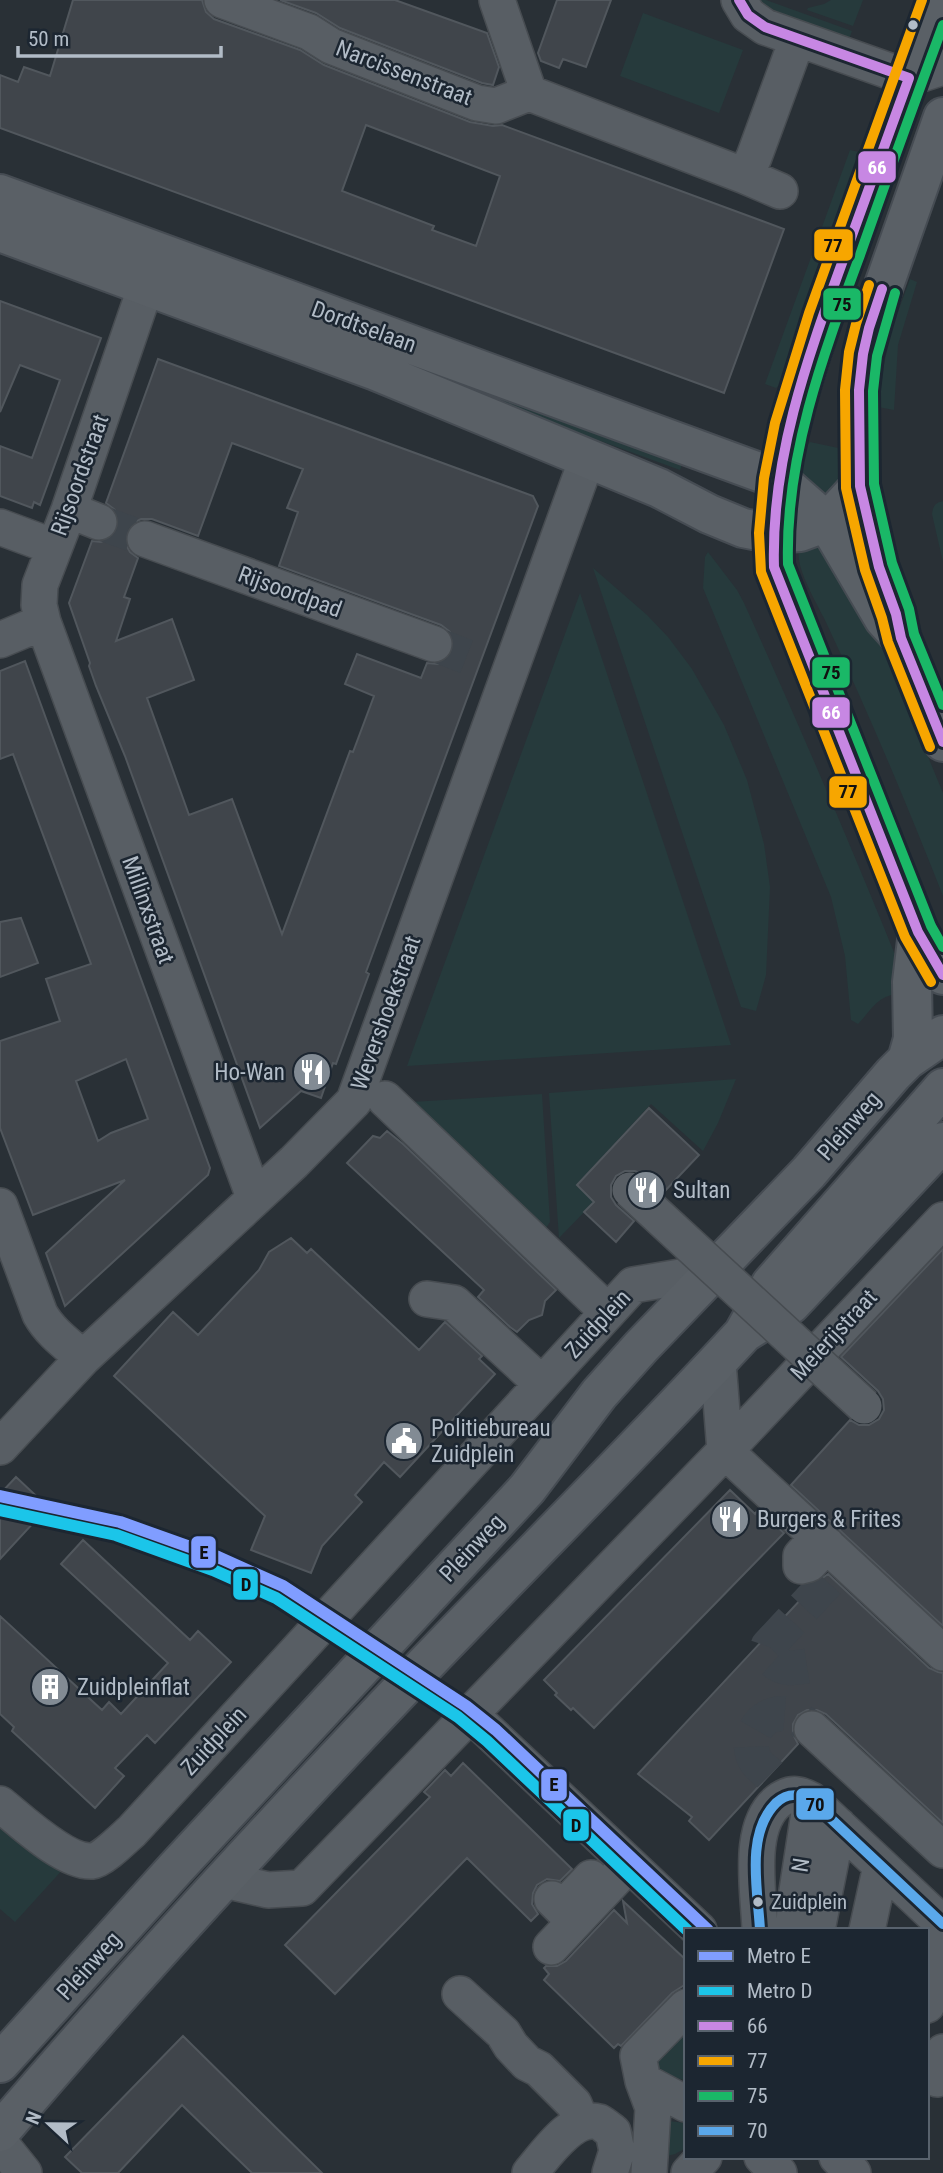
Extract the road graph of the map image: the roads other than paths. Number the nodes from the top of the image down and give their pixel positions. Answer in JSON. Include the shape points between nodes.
{"nodes":[{"id":1,"x":222,"y":0,"type":"edge"},
{"id":2,"x":497,"y":0,"type":"edge"},
{"id":3,"x":739,"y":0,"type":"edge"},
{"id":4,"x":937,"y":0,"type":"edge"},
{"id":5,"x":797,"y":40,"type":"junction"},
{"id":6,"x":926,"y":73,"type":"edge"},
{"id":7,"x":529,"y":93,"type":"junction"},
{"id":8,"x":943,"y":117,"type":"edge"},
{"id":9,"x":744,"y":176,"type":"junction"},
{"id":10,"x":780,"y":191,"type":"dead end"},
{"id":11,"x":0,"y":194,"type":"edge"},
{"id":12,"x":0,"y":232,"type":"edge"},
{"id":13,"x":146,"y":286,"type":"junction"},
{"id":14,"x":788,"y":427,"type":"junction"},
{"id":15,"x":587,"y":459,"type":"junction"},
{"id":16,"x":728,"y":460,"type":"junction"},
{"id":17,"x":778,"y":479,"type":"junction"},
{"id":18,"x":860,"y":486,"type":"junction"},
{"id":19,"x":827,"y":523,"type":"junction"},
{"id":20,"x":0,"y":527,"type":"edge"},
{"id":21,"x":145,"y":539,"type":"tunnel mouth"},
{"id":22,"x":54,"y":547,"type":"junction"},
{"id":23,"x":773,"y":551,"type":"junction"},
{"id":24,"x":43,"y":622,"type":"junction"},
{"id":25,"x":901,"y":638,"type":"junction"},
{"id":26,"x":0,"y":640,"type":"edge"},
{"id":27,"x":434,"y":645,"type":"tunnel mouth"},
{"id":28,"x":943,"y":742,"type":"edge"},
{"id":29,"x":918,"y":932,"type":"junction"},
{"id":30,"x":943,"y":975,"type":"edge"},
{"id":31,"x":943,"y":1035,"type":"edge"},
{"id":32,"x":907,"y":1060,"type":"junction"},
{"id":33,"x":943,"y":1088,"type":"edge"},
{"id":34,"x":386,"y":1099,"type":"dead end"},
{"id":35,"x":943,"y":1142,"type":"edge"},
{"id":36,"x":631,"y":1190,"type":"dead end"},
{"id":37,"x":254,"y":1197,"type":"junction"},
{"id":38,"x":0,"y":1206,"type":"edge"},
{"id":39,"x":943,"y":1220,"type":"edge"},
{"id":40,"x":716,"y":1271,"type":"junction"},
{"id":41,"x":427,"y":1299,"type":"dead end"},
{"id":42,"x":608,"y":1312,"type":"junction"},
{"id":43,"x":730,"y":1348,"type":"junction"},
{"id":44,"x":83,"y":1358,"type":"junction"},
{"id":45,"x":542,"y":1384,"type":"junction"},
{"id":46,"x":863,"y":1406,"type":"dead end"},
{"id":47,"x":0,"y":1447,"type":"edge"},
{"id":48,"x":724,"y":1451,"type":"junction"},
{"id":49,"x":943,"y":1653,"type":"edge"},
{"id":50,"x":468,"y":1713,"type":"junction"},
{"id":51,"x":812,"y":1729,"type":"tunnel mouth"},
{"id":52,"x":787,"y":1794,"type":"junction"},
{"id":53,"x":0,"y":1804,"type":"edge"},
{"id":54,"x":943,"y":1850,"type":"edge"},
{"id":55,"x":623,"y":1858,"type":"junction"},
{"id":56,"x":224,"y":1880,"type":"junction"},
{"id":57,"x":900,"y":1888,"type":"edge"},
{"id":58,"x":552,"y":1899,"type":"dead end"},
{"id":59,"x":697,"y":1928,"type":"edge"},
{"id":60,"x":760,"y":1928,"type":"edge"},
{"id":61,"x":794,"y":1928,"type":"edge"},
{"id":62,"x":821,"y":1928,"type":"edge"},
{"id":63,"x":844,"y":1928,"type":"edge"},
{"id":64,"x":869,"y":1928,"type":"edge"},
{"id":65,"x":891,"y":1928,"type":"edge"},
{"id":66,"x":909,"y":1928,"type":"edge"},
{"id":67,"x":551,"y":1947,"type":"dead end"},
{"id":68,"x":460,"y":1994,"type":"dead end"},
{"id":69,"x":684,"y":2009,"type":"edge"},
{"id":70,"x":0,"y":2063,"type":"edge"},
{"id":71,"x":643,"y":2081,"type":"junction"},
{"id":72,"x":684,"y":2103,"type":"edge"},
{"id":73,"x":582,"y":2123,"type":"junction"},
{"id":74,"x":0,"y":2132,"type":"edge"},
{"id":75,"x":0,"y":2143,"type":"edge"},
{"id":76,"x":702,"y":2159,"type":"edge"},
{"id":77,"x":764,"y":2159,"type":"edge"},
{"id":78,"x":839,"y":2159,"type":"edge"},
{"id":79,"x":24,"y":2173,"type":"edge"},
{"id":80,"x":530,"y":2173,"type":"edge"},
{"id":81,"x":610,"y":2173,"type":"edge"},
{"id":82,"x":649,"y":2173,"type":"edge"},
{"id":83,"x":689,"y":2173,"type":"edge"},
{"id":84,"x":779,"y":2173,"type":"edge"},
{"id":85,"x":853,"y":2173,"type":"edge"}],
"edges":[{"from":1,"to":7,"type":"street","name":"Narcissenstraat","via":[[477,103],[496,106]]},
{"from":2,"to":7,"type":"street"},
{"from":3,"to":5,"type":"street","via":[[748,15],[765,27]]},
{"from":4,"to":6,"type":"main road"},
{"from":5,"to":6,"type":"street"},
{"from":5,"to":9,"type":"street"},
{"from":6,"to":14,"type":"main road","via":[[822,318]]},
{"from":7,"to":9,"type":"street"},
{"from":8,"to":18,"type":"main road","via":[[863,354]]},
{"from":9,"to":10,"type":"street"},
{"from":11,"to":16,"type":"main road","name":"Dordtselaan"},
{"from":12,"to":13,"type":"main road","name":"Dordtselaan"},
{"from":13,"to":15,"type":"main road","name":"Dordtselaan","via":[[376,371]]},
{"from":13,"to":22,"type":"street","name":"Rijsoordstraat","via":[[84,516]]},
{"from":14,"to":16,"type":"main road","via":[[757,455]]},
{"from":14,"to":17,"type":"main road"},
{"from":15,"to":23,"type":"main road","name":"Dordtselaan","via":[[659,488],[709,514],[742,538]]},
{"from":15,"to":37,"type":"street","name":"Wevershoekstraat","via":[[494,667],[354,1101]]},
{"from":16,"to":17,"type":"main road","name":"Dordtselaan"},
{"from":17,"to":19,"type":"main road","name":"Dordtselaan"},
{"from":17,"to":23,"type":"main road"},
{"from":18,"to":19,"type":"main road"},
{"from":18,"to":25,"type":"main road"},
{"from":19,"to":23,"type":"main road","via":[[800,532]]},
{"from":19,"to":25,"type":"main road","name":"Dordtselaan","via":[[884,619]]},
{"from":20,"to":22,"type":"street"},
{"from":21,"to":27,"type":"street","name":"Rijsoordpad"},
{"from":22,"to":24,"type":"street","name":"Rijsoordstraat","via":[[40,585]]},
{"from":23,"to":29,"type":"main road"},
{"from":24,"to":26,"type":"street"},
{"from":24,"to":37,"type":"street","name":"Millinxstraat"},
{"from":25,"to":28,"type":"main road"},
{"from":29,"to":30,"type":"main road"},
{"from":29,"to":32,"type":"main road","via":[[912,982],[913,1039]]},
{"from":31,"to":32,"type":"main road","name":"Pleinweg"},
{"from":32,"to":40,"type":"main road","name":"Pleinweg"},
{"from":33,"to":43,"type":"main road","name":"Pleinweg","via":[[771,1284]]},
{"from":34,"to":42,"type":"street","name":"Wevershoekstraat"},
{"from":35,"to":43,"type":"main road","name":"Pleinweg","via":[[791,1304]]},
{"from":36,"to":46,"type":"street","bridge":true},
{"from":37,"to":44,"type":"street","name":"Wevershoekstraat"},
{"from":38,"to":44,"type":"street","via":[[40,1314]]},
{"from":39,"to":48,"type":"street","name":"Meierijstraat"},
{"from":40,"to":42,"type":"street","name":"Zuidplein","via":[[633,1285]]},
{"from":40,"to":70,"type":"main road","name":"Pleinweg","via":[[599,1394],[527,1489]]},
{"from":41,"to":45,"type":"street","via":[[454,1303]]},
{"from":42,"to":45,"type":"street","name":"Zuidplein"},
{"from":43,"to":48,"type":"street"},
{"from":43,"to":56,"type":"main road","name":"Pleinweg"},
{"from":44,"to":47,"type":"street","name":"Wevershoekstraat"},
{"from":45,"to":53,"type":"street","name":"Zuidplein","via":[[132,1831],[100,1857],[93,1861],[66,1855]]},
{"from":48,"to":49,"type":"street"},
{"from":48,"to":50,"type":"street"},
{"from":50,"to":55,"type":"street"},
{"from":50,"to":56,"type":"street","via":[[302,1888],[268,1890]]},
{"from":51,"to":54,"type":"street"},
{"from":52,"to":57,"type":"street"},
{"from":52,"to":60,"type":"street","via":[[758,1842]]},
{"from":52,"to":61,"type":"street","name":"N"},
{"from":55,"to":58,"type":"street","via":[[562,1909]]},
{"from":55,"to":59,"type":"street"},
{"from":55,"to":67,"type":"street"},
{"from":56,"to":74,"type":"main road","name":"Pleinweg"},
{"from":57,"to":62,"type":"street"},
{"from":57,"to":63,"type":"street"},
{"from":57,"to":64,"type":"street"},
{"from":57,"to":65,"type":"street"},
{"from":57,"to":66,"type":"street"},
{"from":68,"to":73,"type":"street","via":[[503,2033],[542,2080],[574,2104]]},
{"from":69,"to":71,"type":"street","via":[[638,2056]]},
{"from":71,"to":72,"type":"street"},
{"from":71,"to":82,"type":"street","via":[[653,2108]]},
{"from":73,"to":80,"type":"street","via":[[564,2133]]},
{"from":73,"to":81,"type":"street","via":[[598,2122],[613,2132],[617,2151]]},
{"from":75,"to":79,"type":"street"},
{"from":76,"to":83,"type":"street"},
{"from":77,"to":84,"type":"street"},
{"from":78,"to":85,"type":"street"}]}
